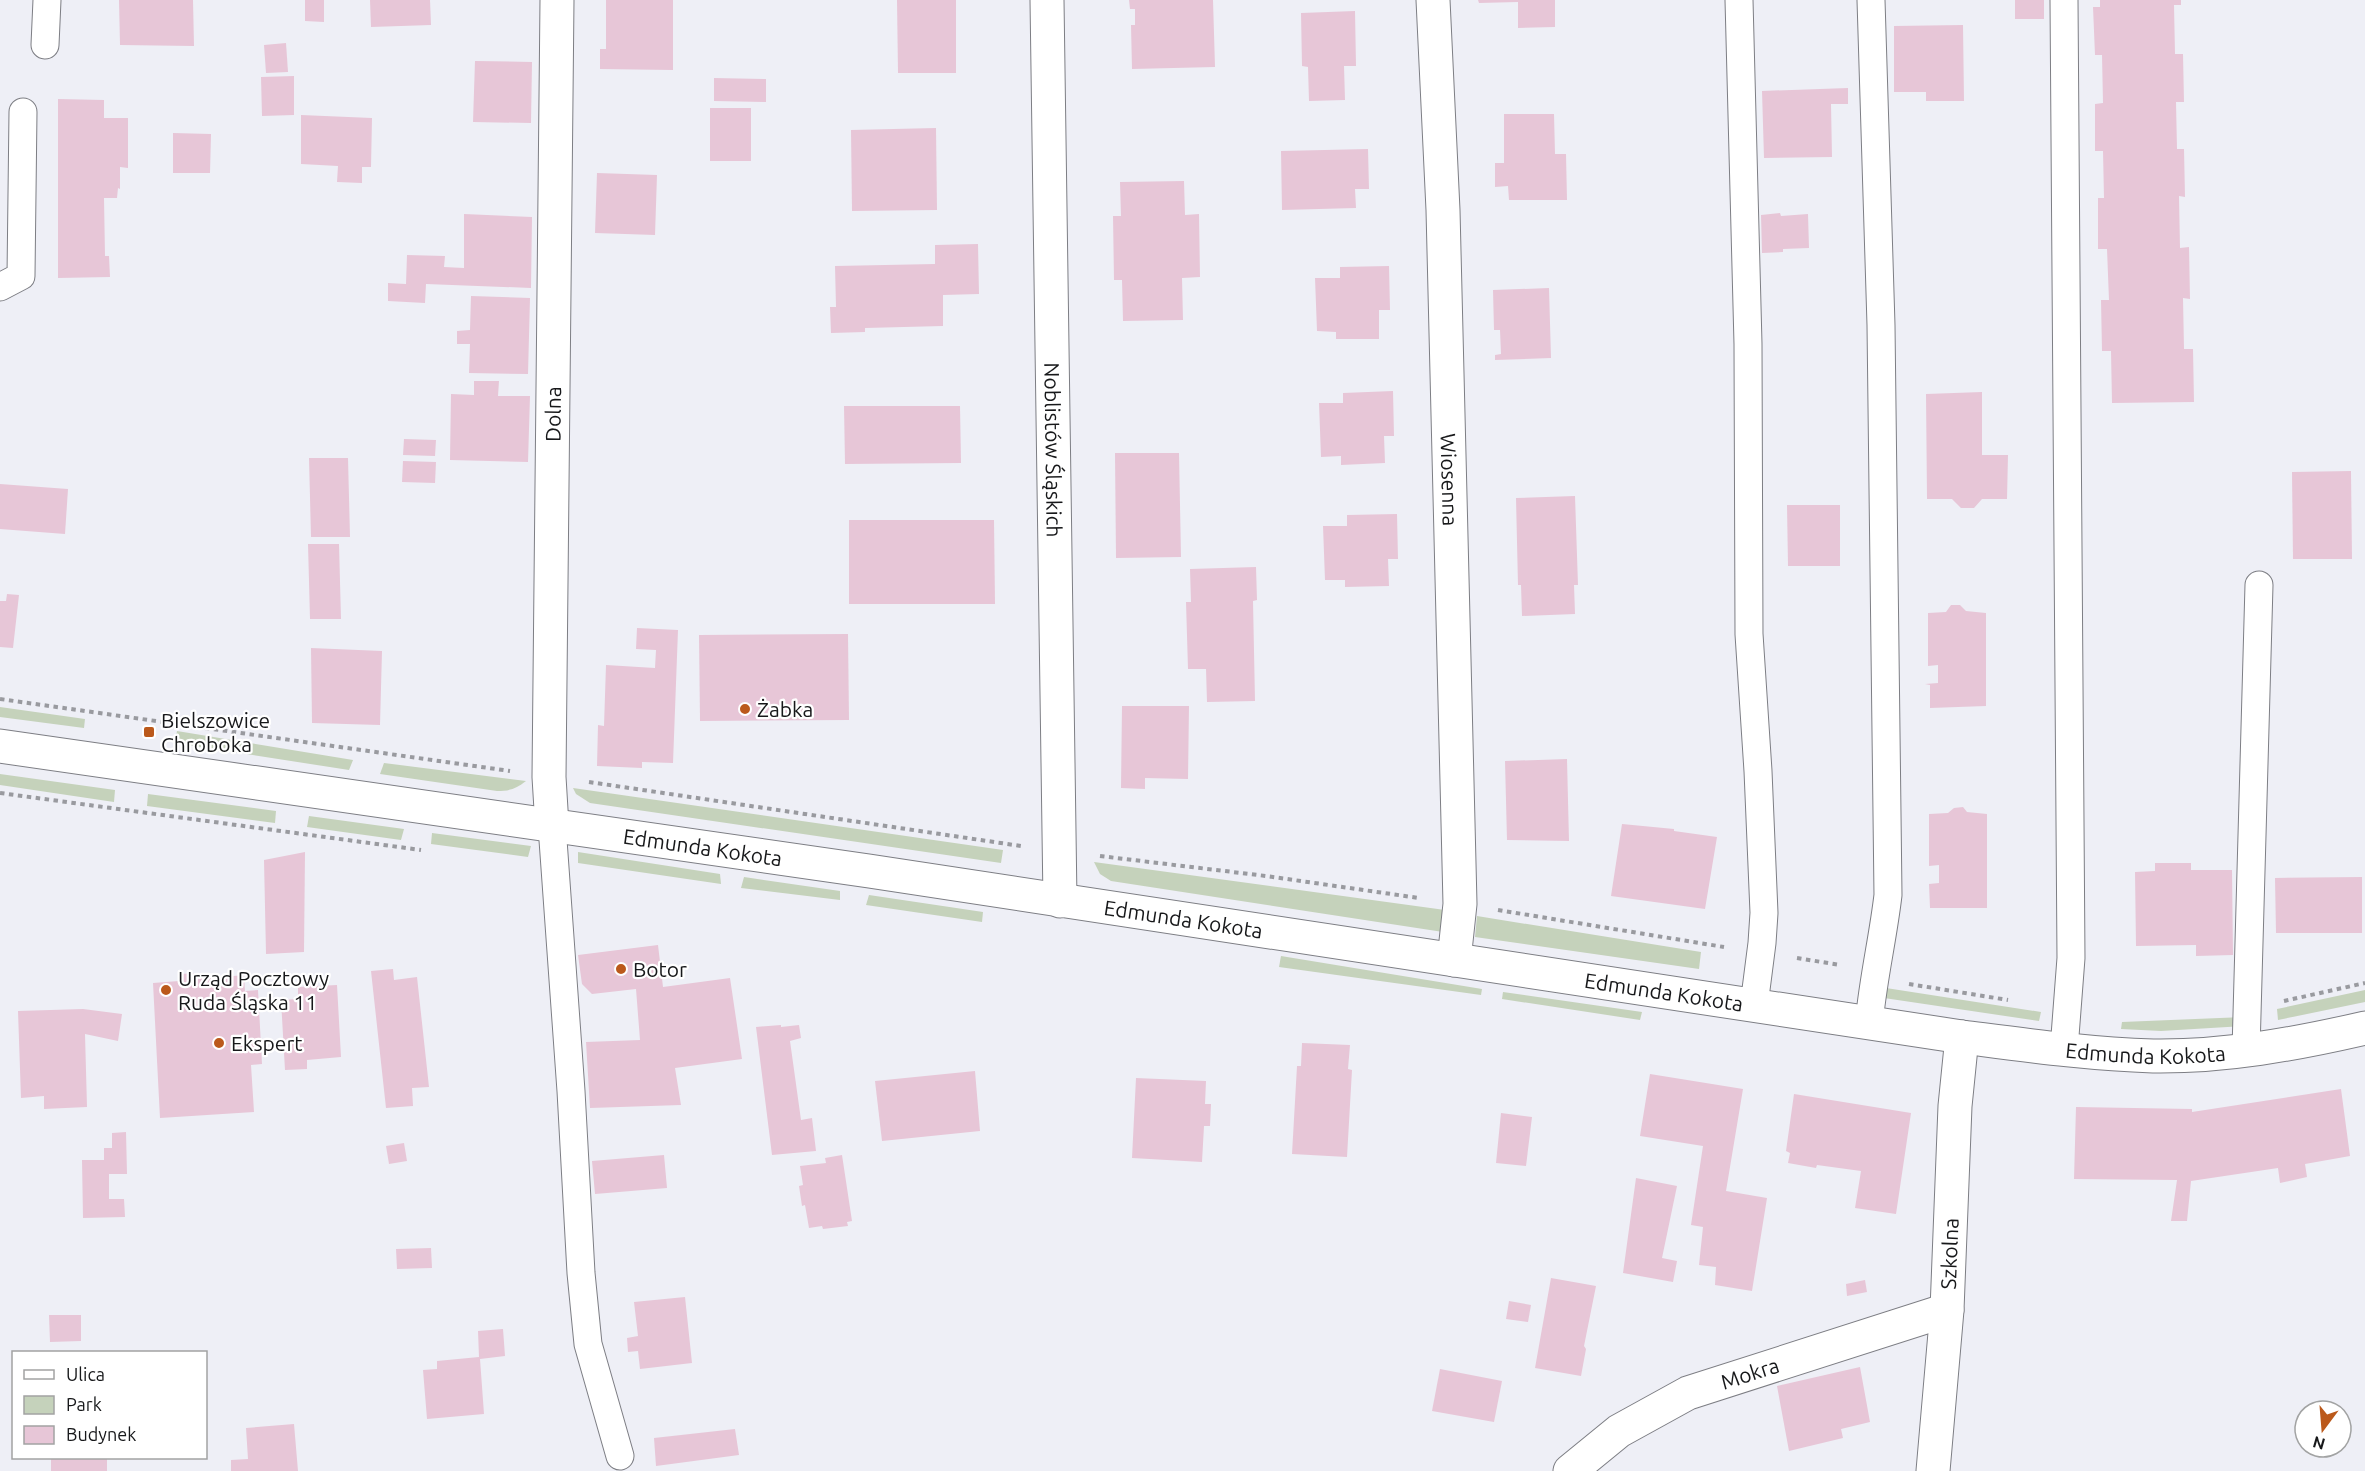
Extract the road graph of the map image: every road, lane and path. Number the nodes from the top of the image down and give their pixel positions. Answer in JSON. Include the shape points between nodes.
{"nodes":[{"id":1,"x":47,"y":0,"type":"edge"},
{"id":2,"x":557,"y":0,"type":"edge"},
{"id":3,"x":1047,"y":0,"type":"edge"},
{"id":4,"x":1433,"y":0,"type":"edge"},
{"id":5,"x":1739,"y":0,"type":"edge"},
{"id":6,"x":1871,"y":0,"type":"edge"},
{"id":7,"x":2064,"y":0,"type":"edge"},
{"id":8,"x":45,"y":45,"type":"dead end"},
{"id":9,"x":24,"y":112,"type":"dead end"},
{"id":10,"x":0,"y":287,"type":"edge"},
{"id":11,"x":2259,"y":585,"type":"dead end"},
{"id":12,"x":0,"y":699,"type":"edge"},
{"id":13,"x":0,"y":746,"type":"edge"},
{"id":14,"x":549,"y":777,"type":"junction"},
{"id":15,"x":552,"y":826,"type":"junction"},
{"id":16,"x":1060,"y":852,"type":"junction"},
{"id":17,"x":1060,"y":901,"type":"junction"},
{"id":18,"x":1460,"y":904,"type":"junction"},
{"id":19,"x":1761,"y":953,"type":"junction"},
{"id":20,"x":1454,"y":960,"type":"junction"},
{"id":21,"x":1873,"y":979,"type":"junction"},
{"id":22,"x":2365,"y":983,"type":"edge"},
{"id":23,"x":1754,"y":1005,"type":"junction"},
{"id":24,"x":2067,"y":1007,"type":"junction"},
{"id":25,"x":2247,"y":1008,"type":"junction"},
{"id":26,"x":1869,"y":1023,"type":"junction"},
{"id":27,"x":2365,"y":1028,"type":"edge"},
{"id":28,"x":1962,"y":1037,"type":"junction"},
{"id":29,"x":2064,"y":1049,"type":"junction"},
{"id":30,"x":2246,"y":1050,"type":"junction"},
{"id":31,"x":1947,"y":1310,"type":"junction"},
{"id":32,"x":620,"y":1456,"type":"dead end"},
{"id":33,"x":1570,"y":1471,"type":"edge"},
{"id":34,"x":1933,"y":1471,"type":"edge"}],
"edges":[{"from":1,"to":8,"type":"lane"},
{"from":2,"to":14,"type":"street","name":"Dolna"},
{"from":3,"to":16,"type":"street","name":"Noblistów Śląskich"},
{"from":4,"to":18,"type":"street","name":"Wiosenna","via":[[1443,210]]},
{"from":5,"to":19,"type":"lane","via":[[1748,344],[1749,634],[1763,890]]},
{"from":6,"to":21,"type":"lane","via":[[1881,325],[1888,872],[1882,946]]},
{"from":7,"to":24,"type":"lane","via":[[2071,958]]},
{"from":9,"to":10,"type":"lane","via":[[21,276]]},
{"from":11,"to":25,"type":"lane"},
{"from":12,"to":14,"type":"path"},
{"from":13,"to":15,"type":"street","name":"Edmunda Kokota"},
{"from":14,"to":15,"type":"street","name":"Dolna"},
{"from":14,"to":16,"type":"path"},
{"from":15,"to":17,"type":"street","name":"Edmunda Kokota"},
{"from":15,"to":32,"type":"lane","via":[[588,1344]]},
{"from":16,"to":17,"type":"street","name":"Noblistów Śląskich"},
{"from":16,"to":18,"type":"path"},
{"from":17,"to":20,"type":"street","name":"Edmunda Kokota"},
{"from":18,"to":19,"type":"path"},
{"from":18,"to":20,"type":"street","name":"Wiosenna"},
{"from":19,"to":21,"type":"path","via":[[1859,968]]},
{"from":19,"to":23,"type":"lane"},
{"from":20,"to":23,"type":"street","name":"Edmunda Kokota"},
{"from":21,"to":24,"type":"path"},
{"from":21,"to":26,"type":"lane"},
{"from":22,"to":25,"type":"path"},
{"from":23,"to":26,"type":"street","name":"Edmunda Kokota"},
{"from":24,"to":29,"type":"lane"},
{"from":25,"to":30,"type":"lane"},
{"from":26,"to":28,"type":"street","name":"Edmunda Kokota"},
{"from":27,"to":30,"type":"street","name":"Edmunda Kokota"},
{"from":28,"to":29,"type":"street","name":"Edmunda Kokota"},
{"from":28,"to":31,"type":"street","name":"Szkolna","via":[[1955,1106]]},
{"from":29,"to":30,"type":"street","name":"Edmunda Kokota","via":[[2154,1056]]},
{"from":31,"to":33,"type":"street","name":"Mokra","via":[[1688,1393],[1619,1431]]},
{"from":31,"to":34,"type":"street","name":"Szkolna"}]}
